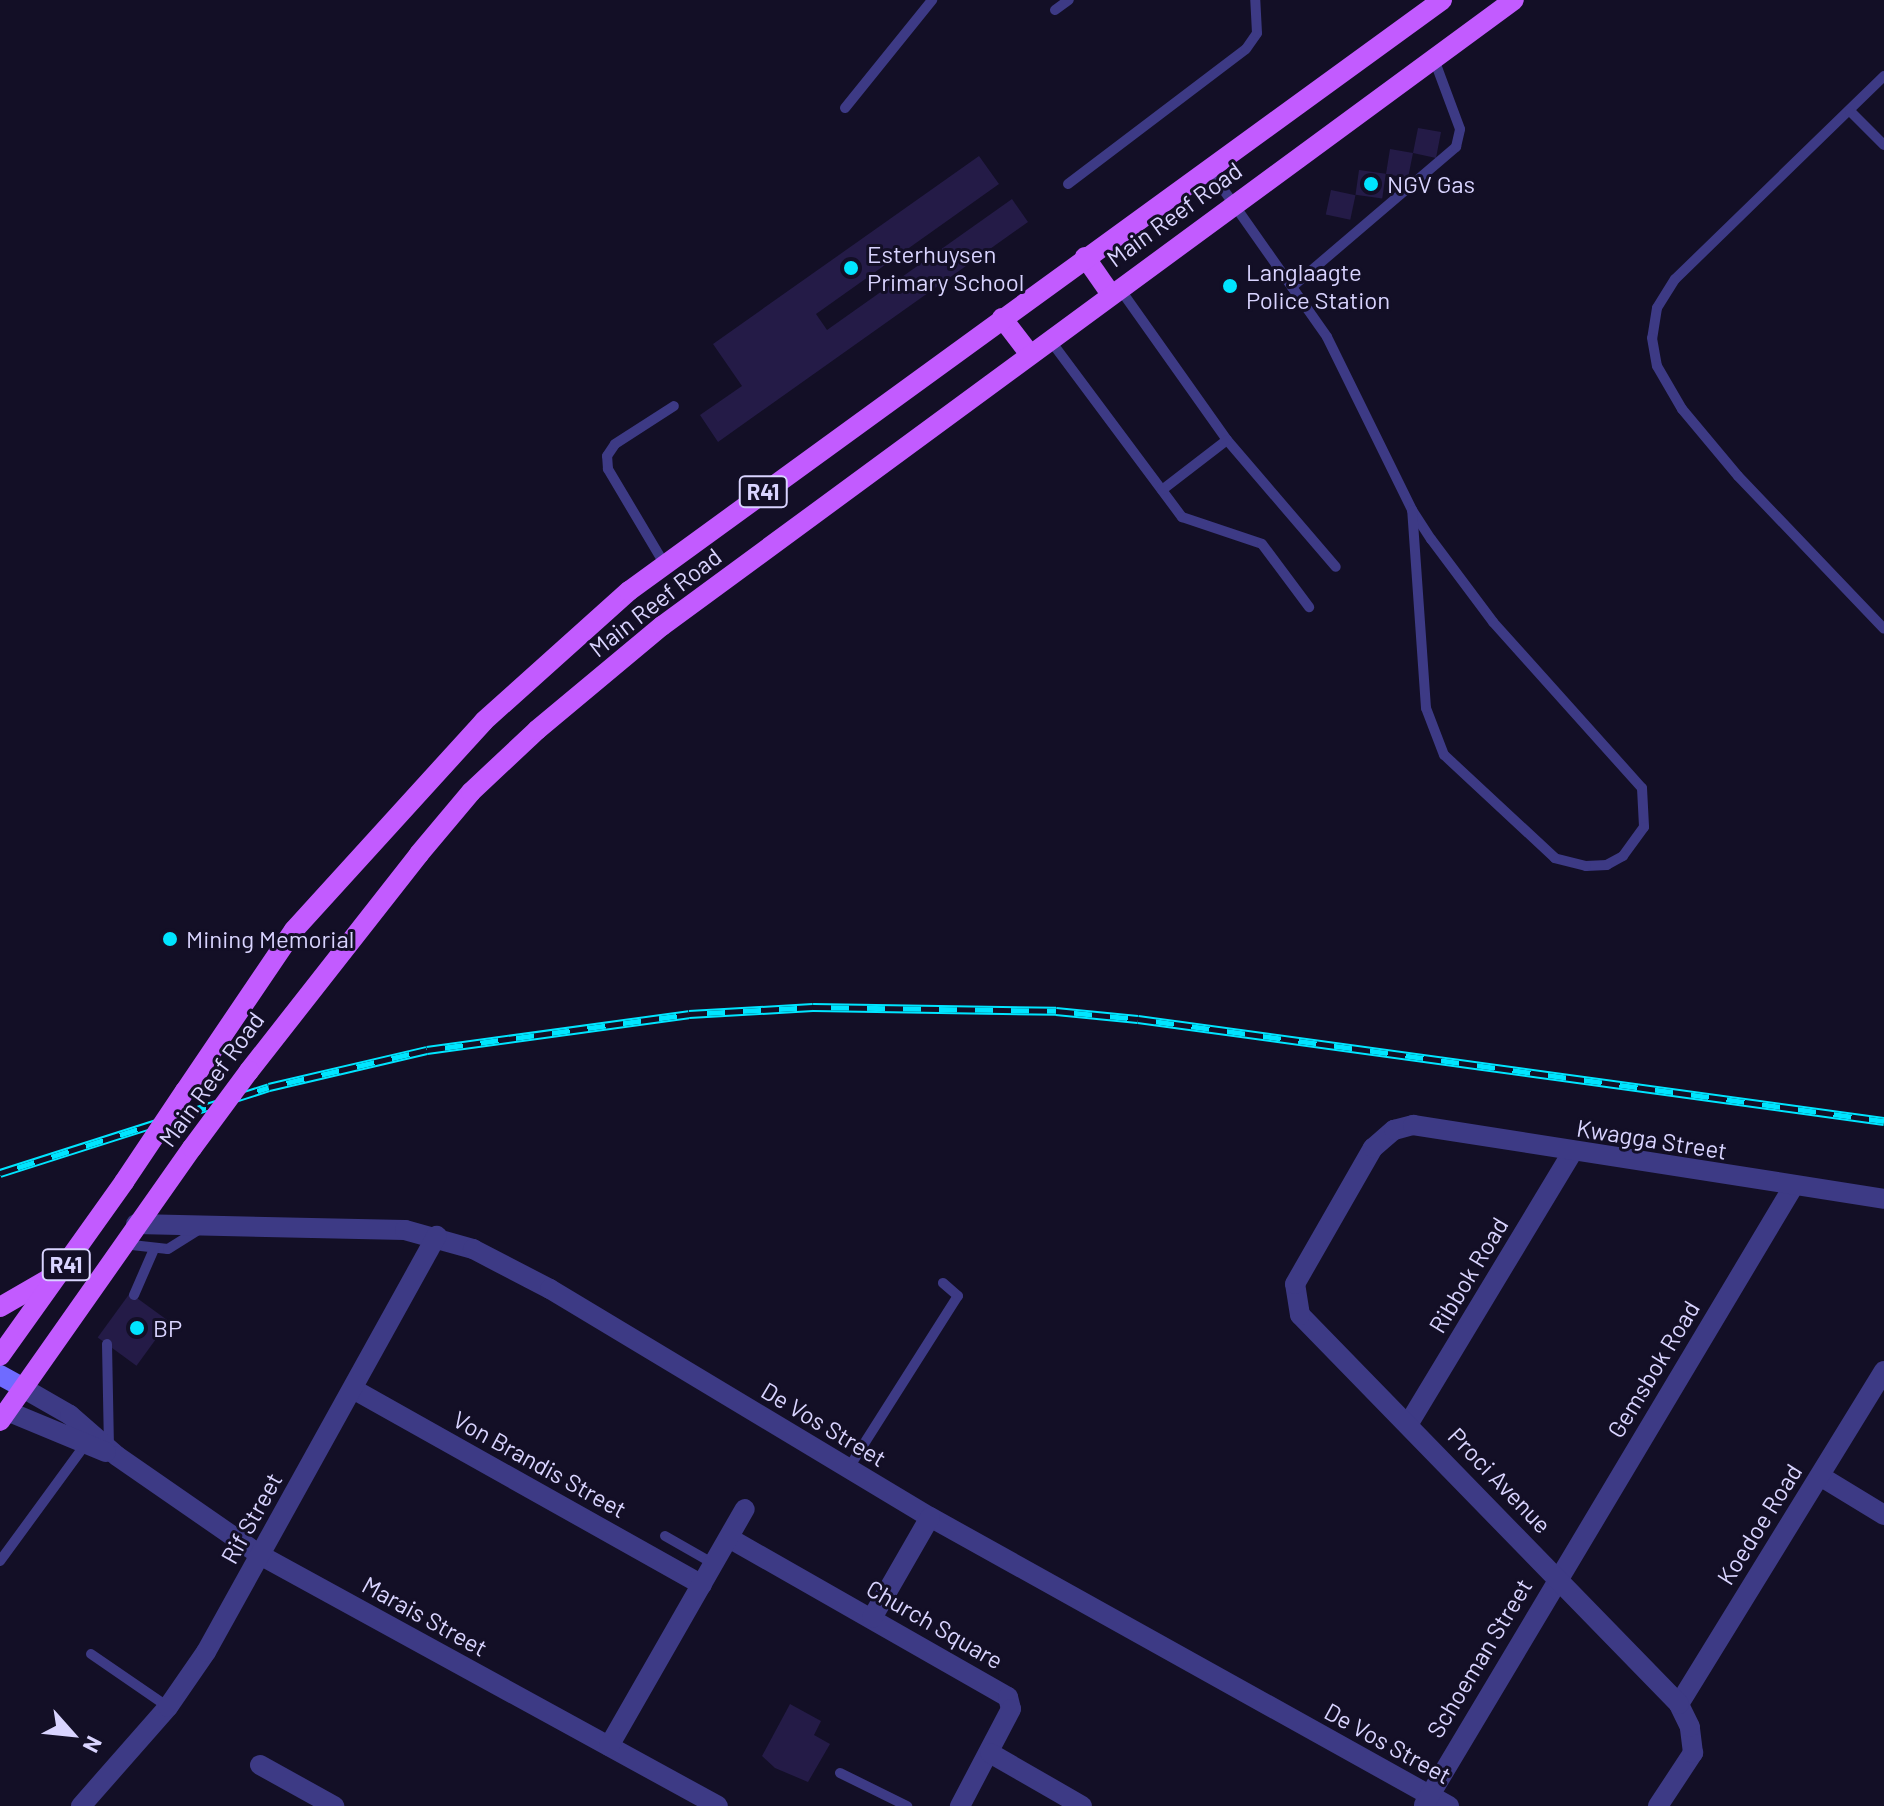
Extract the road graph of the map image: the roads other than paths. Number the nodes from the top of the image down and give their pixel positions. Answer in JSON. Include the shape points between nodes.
{"nodes":[{"id":1,"x":932,"y":0,"type":"edge"},
{"id":2,"x":1069,"y":0,"type":"edge"},
{"id":3,"x":1255,"y":0,"type":"edge"},
{"id":4,"x":1442,"y":0,"type":"edge"},
{"id":5,"x":1514,"y":0,"type":"edge"},
{"id":6,"x":1055,"y":10,"type":"dead end"},
{"id":7,"x":1434,"y":59,"type":"junction"},
{"id":8,"x":1884,"y":76,"type":"edge"},
{"id":9,"x":845,"y":108,"type":"dead end"},
{"id":10,"x":1850,"y":111,"type":"junction"},
{"id":11,"x":1884,"y":145,"type":"edge"},
{"id":12,"x":1208,"y":167,"type":"junction"},
{"id":13,"x":1068,"y":184,"type":"dead end"},
{"id":14,"x":1233,"y":202,"type":"junction"},
{"id":15,"x":1085,"y":257,"type":"junction"},
{"id":16,"x":1292,"y":287,"type":"junction"},
{"id":17,"x":1114,"y":290,"type":"junction"},
{"id":18,"x":1002,"y":318,"type":"junction"},
{"id":19,"x":1049,"y":338,"type":"junction"},
{"id":20,"x":1029,"y":353,"type":"junction"},
{"id":21,"x":674,"y":406,"type":"dead end"},
{"id":22,"x":1227,"y":440,"type":"junction"},
{"id":23,"x":1162,"y":490,"type":"junction"},
{"id":24,"x":1412,"y":510,"type":"junction"},
{"id":25,"x":665,"y":565,"type":"junction"},
{"id":26,"x":1336,"y":567,"type":"dead end"},
{"id":27,"x":1309,"y":607,"type":"dead end"},
{"id":28,"x":1884,"y":629,"type":"edge"},
{"id":29,"x":1572,"y":1153,"type":"junction"},
{"id":30,"x":1793,"y":1187,"type":"junction"},
{"id":31,"x":1884,"y":1199,"type":"edge"},
{"id":32,"x":136,"y":1224,"type":"junction"},
{"id":33,"x":204,"y":1226,"type":"junction"},
{"id":34,"x":437,"y":1236,"type":"junction"},
{"id":35,"x":123,"y":1244,"type":"junction"},
{"id":36,"x":154,"y":1249,"type":"junction"},
{"id":37,"x":1303,"y":1263,"type":"joint"},
{"id":38,"x":63,"y":1269,"type":"junction"},
{"id":39,"x":943,"y":1283,"type":"dead end"},
{"id":40,"x":134,"y":1295,"type":"dead end"},
{"id":41,"x":0,"y":1307,"type":"edge"},
{"id":42,"x":107,"y":1344,"type":"dead end"},
{"id":43,"x":0,"y":1356,"type":"edge"},
{"id":44,"x":1884,"y":1371,"type":"edge"},
{"id":45,"x":0,"y":1375,"type":"edge"},
{"id":46,"x":23,"y":1388,"type":"junction"},
{"id":47,"x":353,"y":1389,"type":"junction"},
{"id":48,"x":2,"y":1413,"type":"edge"},
{"id":49,"x":1409,"y":1423,"type":"junction"},
{"id":50,"x":85,"y":1445,"type":"junction"},
{"id":51,"x":111,"y":1453,"type":"junction"},
{"id":52,"x":848,"y":1469,"type":"junction"},
{"id":53,"x":1820,"y":1476,"type":"junction"},
{"id":54,"x":745,"y":1509,"type":"dead end"},
{"id":55,"x":1884,"y":1515,"type":"edge"},
{"id":56,"x":930,"y":1517,"type":"junction"},
{"id":57,"x":665,"y":1536,"type":"dead end"},
{"id":58,"x":729,"y":1538,"type":"junction"},
{"id":59,"x":260,"y":1555,"type":"junction"},
{"id":60,"x":0,"y":1561,"type":"edge"},
{"id":61,"x":714,"y":1564,"type":"junction"},
{"id":62,"x":1557,"y":1577,"type":"junction"},
{"id":63,"x":702,"y":1585,"type":"junction"},
{"id":64,"x":872,"y":1618,"type":"junction"},
{"id":65,"x":91,"y":1654,"type":"dead end"},
{"id":66,"x":1679,"y":1704,"type":"junction"},
{"id":67,"x":168,"y":1707,"type":"junction"},
{"id":68,"x":609,"y":1746,"type":"junction"},
{"id":69,"x":990,"y":1753,"type":"junction"},
{"id":70,"x":260,"y":1765,"type":"dead end"},
{"id":71,"x":840,"y":1773,"type":"dead end"},
{"id":72,"x":1426,"y":1801,"type":"edge"},
{"id":73,"x":81,"y":1806,"type":"edge"},
{"id":74,"x":334,"y":1806,"type":"edge"},
{"id":75,"x":718,"y":1806,"type":"edge"},
{"id":76,"x":907,"y":1806,"type":"edge"},
{"id":77,"x":960,"y":1806,"type":"edge"},
{"id":78,"x":1082,"y":1806,"type":"edge"},
{"id":79,"x":1449,"y":1806,"type":"edge"},
{"id":80,"x":1658,"y":1806,"type":"edge"}],
"edges":[{"from":1,"to":9,"type":"lane"},
{"from":2,"to":6,"type":"lane"},
{"from":3,"to":13,"type":"lane","via":[[1257,33],[1246,49]]},
{"from":4,"to":12,"type":"main road","name":"Main Reef Road","number":"R41"},
{"from":5,"to":7,"type":"main road","name":"Main Reef Road","number":"R41"},
{"from":7,"to":14,"type":"main road","name":"Main Reef Road","number":"R41"},
{"from":7,"to":16,"type":"lane","via":[[1460,129],[1456,147]]},
{"from":8,"to":10,"type":"lane"},
{"from":10,"to":11,"type":"lane"},
{"from":10,"to":28,"type":"lane","via":[[1675,279],[1657,308],[1652,338],[1657,366],[1682,409],[1738,476]]},
{"from":12,"to":14,"type":"lane"},
{"from":12,"to":15,"type":"main road","name":"Main Reef Road","number":"R41"},
{"from":14,"to":16,"type":"lane"},
{"from":14,"to":17,"type":"main road","name":"Main Reef Road","number":"R41"},
{"from":15,"to":17,"type":"main road"},
{"from":15,"to":18,"type":"main road","name":"Main Reef Road","number":"R41"},
{"from":16,"to":24,"type":"lane","via":[[1327,337]]},
{"from":17,"to":19,"type":"main road","name":"Main Reef Road","number":"R41"},
{"from":17,"to":22,"type":"lane"},
{"from":18,"to":20,"type":"main road"},
{"from":18,"to":25,"type":"main road","name":"Main Reef Road","number":"R41"},
{"from":19,"to":20,"type":"main road","name":"Main Reef Road","number":"R41"},
{"from":19,"to":23,"type":"lane"},
{"from":20,"to":32,"type":"main road","name":"Main Reef Road","number":"R41","bridge":true,"via":[[662,626],[471,792],[249,1071]]},
{"from":21,"to":25,"type":"lane","via":[[615,444],[607,456],[608,469]]},
{"from":22,"to":23,"type":"lane"},
{"from":22,"to":26,"type":"lane"},
{"from":23,"to":27,"type":"lane","via":[[1190,523],[1262,544]]},
{"from":24,"to":24,"type":"lane","via":[[1426,708],[1444,755],[1555,858],[1586,866],[1607,865],[1623,856],[1644,827],[1642,788],[1493,622]]},
{"from":25,"to":38,"type":"main road","name":"Main Reef Road","number":"R41","bridge":true,"via":[[484,721],[294,930]]},
{"from":29,"to":30,"type":"street","name":"Kwagga Street"},
{"from":29,"to":37,"type":"street","name":"Kwagga Street","via":[[1413,1125],[1394,1130],[1373,1148]]},
{"from":29,"to":49,"type":"street","name":"Ribbok Road"},
{"from":30,"to":31,"type":"street","name":"Kwagga Street"},
{"from":30,"to":62,"type":"street","name":"Gemsbok Road"},
{"from":32,"to":33,"type":"street","name":"De Vos Street"},
{"from":32,"to":35,"type":"main road","name":"Main Reef Road","number":"R41"},
{"from":33,"to":34,"type":"street","name":"De Vos Street","via":[[383,1229]]},
{"from":33,"to":36,"type":"lane","via":[[178,1246]]},
{"from":34,"to":47,"type":"street","name":"Rif Street"},
{"from":34,"to":52,"type":"street","name":"De Vos Street","via":[[528,1276]]},
{"from":35,"to":36,"type":"lane"},
{"from":35,"to":46,"type":"main road","name":"Main Reef Road","number":"R41"},
{"from":36,"to":40,"type":"lane"},
{"from":37,"to":49,"type":"street","name":"Proci Avenue","via":[[1295,1284],[1300,1315]]},
{"from":38,"to":41,"type":"main road"},
{"from":38,"to":43,"type":"main road","name":"Main Reef Road","number":"R41"},
{"from":39,"to":52,"type":"lane","via":[[958,1296]]},
{"from":42,"to":51,"type":"lane"},
{"from":44,"to":53,"type":"street","name":"Koedoe Road"},
{"from":45,"to":46,"type":"main road"},
{"from":46,"to":48,"type":"main road","name":"Main Reef Road","number":"R41"},
{"from":46,"to":51,"type":"street","name":"Marais Street","via":[[70,1415]]},
{"from":47,"to":59,"type":"street","name":"Rif Street"},
{"from":47,"to":63,"type":"street","name":"Von Brandis Street"},
{"from":48,"to":50,"type":"street","name":"Marais Street"},
{"from":49,"to":62,"type":"street","name":"Proci Avenue"},
{"from":50,"to":51,"type":"street","name":"Marais Street"},
{"from":50,"to":60,"type":"lane"},
{"from":51,"to":59,"type":"street","name":"Marais Street"},
{"from":52,"to":56,"type":"street","name":"De Vos Street"},
{"from":53,"to":55,"type":"street"},
{"from":53,"to":66,"type":"street","name":"Koedoe Road"},
{"from":54,"to":58,"type":"street"},
{"from":56,"to":64,"type":"street"},
{"from":56,"to":72,"type":"street","name":"De Vos Street"},
{"from":57,"to":61,"type":"lane"},
{"from":58,"to":61,"type":"street"},
{"from":58,"to":64,"type":"street","name":"Church Square"},
{"from":59,"to":67,"type":"street","name":"Rif Street","via":[[206,1652]]},
{"from":59,"to":68,"type":"street","name":"Marais Street"},
{"from":61,"to":63,"type":"street"},
{"from":62,"to":66,"type":"street","name":"Proci Avenue"},
{"from":62,"to":72,"type":"street","name":"Schoeman Street"},
{"from":63,"to":68,"type":"street"},
{"from":64,"to":69,"type":"street","name":"Church Square","via":[[1008,1697],[1011,1709]]},
{"from":65,"to":67,"type":"lane"},
{"from":66,"to":80,"type":"street","name":"Proci Avenue","via":[[1694,1741],[1689,1765]]},
{"from":67,"to":73,"type":"street","name":"Rif Street"},
{"from":68,"to":75,"type":"street","name":"Marais Street"},
{"from":69,"to":77,"type":"street","name":"Church Square"},
{"from":69,"to":78,"type":"street"},
{"from":70,"to":74,"type":"street"},
{"from":71,"to":76,"type":"lane"},
{"from":72,"to":79,"type":"street","name":"De Vos Street"}]}
